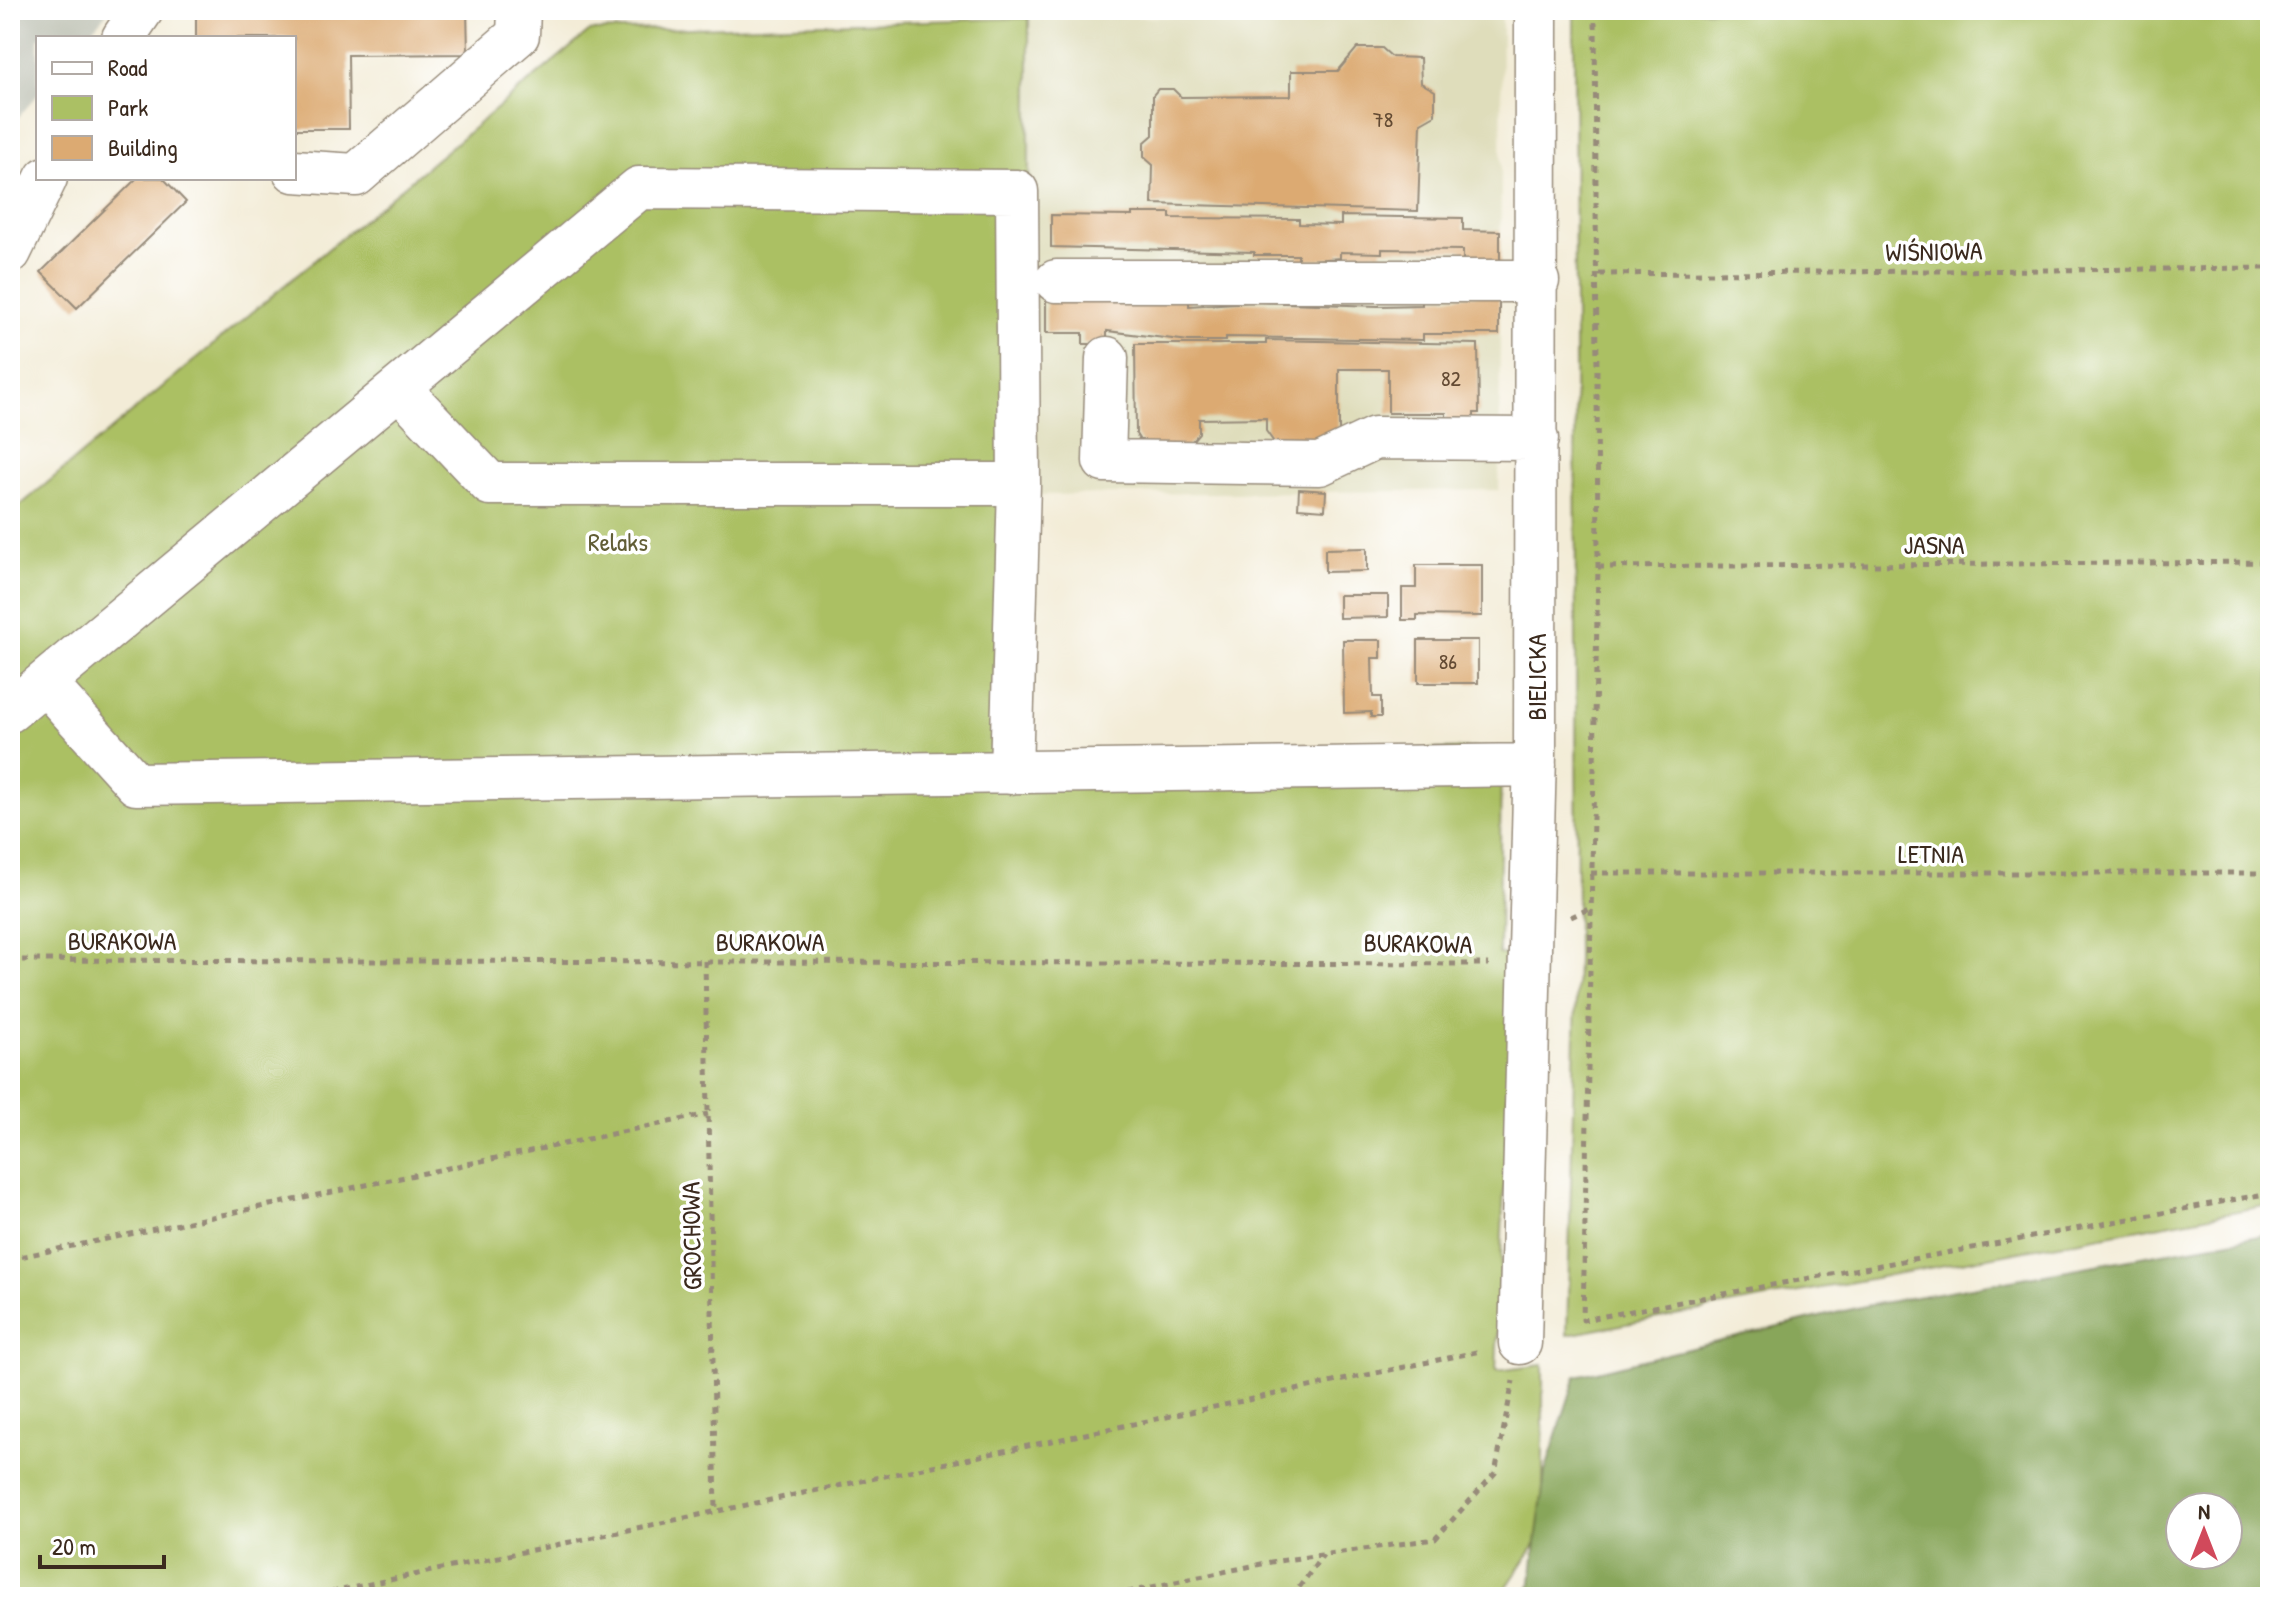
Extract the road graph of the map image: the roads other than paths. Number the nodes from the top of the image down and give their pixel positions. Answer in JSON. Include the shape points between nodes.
{"nodes":[{"id":1,"x":142,"y":10,"type":"edge"},
{"id":2,"x":519,"y":10,"type":"edge"},
{"id":3,"x":1536,"y":10,"type":"edge"},
{"id":4,"x":124,"y":36,"type":"edge"},
{"id":5,"x":296,"y":171,"type":"edge"},
{"id":6,"x":45,"y":180,"type":"edge"},
{"id":7,"x":10,"y":252,"type":"edge"},
{"id":8,"x":1056,"y":281,"type":"dead end"},
{"id":9,"x":1538,"y":281,"type":"junction"},
{"id":10,"x":1107,"y":358,"type":"dead end"},
{"id":11,"x":399,"y":388,"type":"junction"},
{"id":12,"x":1537,"y":439,"type":"junction"},
{"id":13,"x":1019,"y":484,"type":"junction"},
{"id":14,"x":45,"y":683,"type":"junction"},
{"id":15,"x":10,"y":711,"type":"edge"},
{"id":16,"x":1535,"y":765,"type":"junction"},
{"id":17,"x":1011,"y":773,"type":"junction"},
{"id":18,"x":1520,"y":1343,"type":"road end"}],
"edges":[{"from":1,"to":4,"type":"street"},
{"from":2,"to":5,"type":"street","via":[[518,35],[356,175]]},
{"from":3,"to":9,"type":"street","name":"BIELICKA"},
{"from":6,"to":7,"type":"street"},
{"from":8,"to":9,"type":"street"},
{"from":9,"to":12,"type":"street","name":"BIELICKA"},
{"from":10,"to":12,"type":"street","via":[[1104,461],[1320,464],[1375,438]]},
{"from":11,"to":13,"type":"street","via":[[490,484]]},
{"from":11,"to":13,"type":"street","via":[[639,188],[1017,191]]},
{"from":11,"to":14,"type":"street"},
{"from":12,"to":16,"type":"street","name":"BIELICKA"},
{"from":13,"to":17,"type":"street"},
{"from":14,"to":15,"type":"street"},
{"from":14,"to":17,"type":"street","via":[[136,784]]},
{"from":16,"to":17,"type":"street"},
{"from":16,"to":18,"type":"street","name":"BIELICKA"}]}
